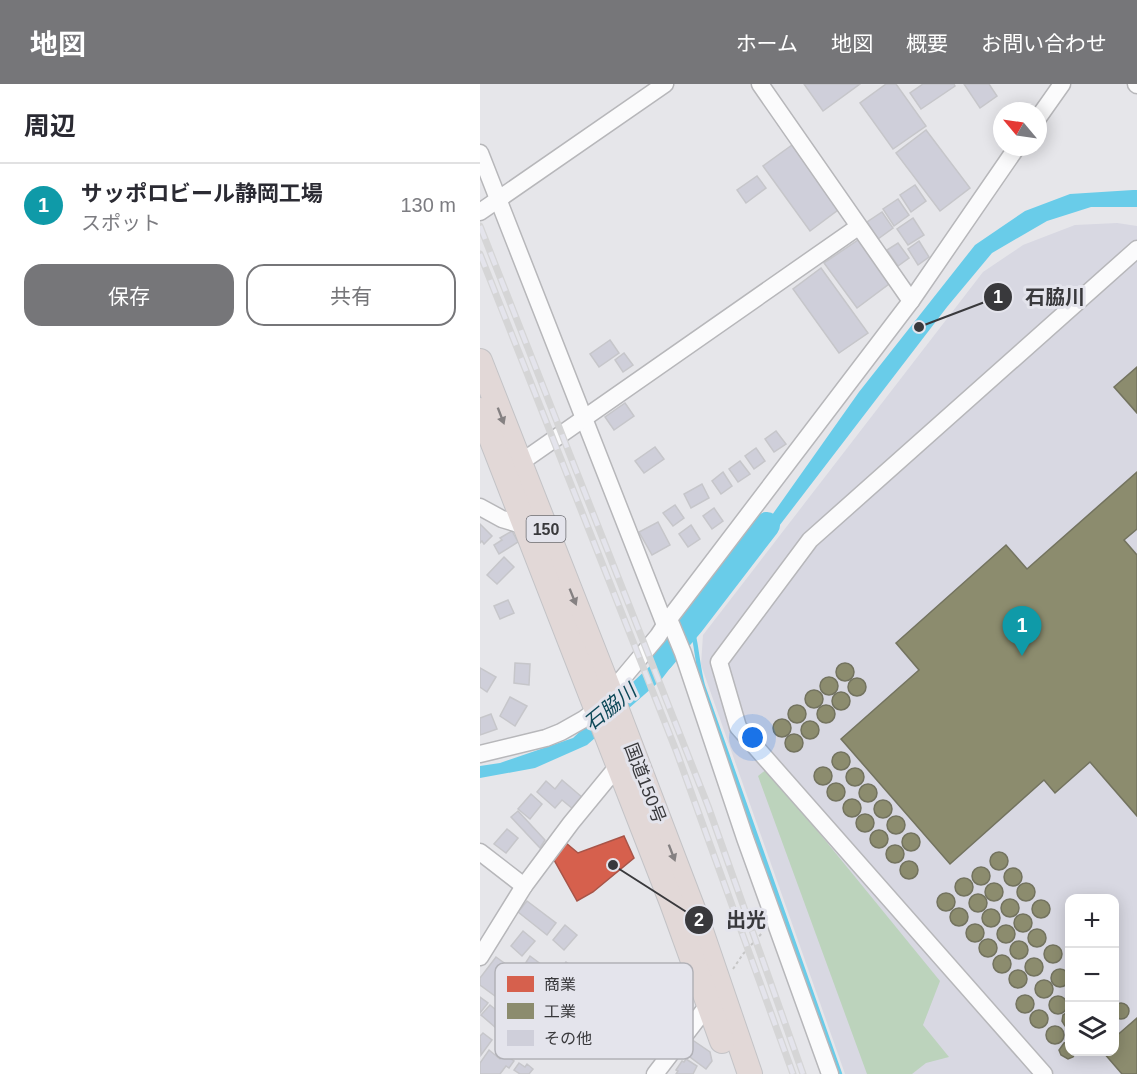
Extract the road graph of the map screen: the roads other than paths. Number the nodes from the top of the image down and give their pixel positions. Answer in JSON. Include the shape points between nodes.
{"nodes":[{"id":1,"x":665,"y":84,"type":"edge"},
{"id":2,"x":760,"y":84,"type":"edge"},
{"id":3,"x":1062,"y":84,"type":"edge"},
{"id":4,"x":1047,"y":105,"type":"edge"},
{"id":5,"x":480,"y":153,"type":"edge"},
{"id":6,"x":1011,"y":156,"type":"edge"},
{"id":7,"x":498,"y":200,"type":"junction"},
{"id":8,"x":480,"y":212,"type":"edge"},
{"id":9,"x":858,"y":227,"type":"junction"},
{"id":10,"x":1137,"y":249,"type":"edge"},
{"id":11,"x":911,"y":301,"type":"junction"},
{"id":12,"x":480,"y":361,"type":"edge"},
{"id":13,"x":480,"y":410,"type":"edge"},
{"id":14,"x":584,"y":420,"type":"junction"},
{"id":15,"x":520,"y":463,"type":"junction"},
{"id":16,"x":480,"y":507,"type":"edge"},
{"id":17,"x":525,"y":526,"type":"junction"},
{"id":18,"x":667,"y":622,"type":"junction"},
{"id":19,"x":607,"y":711,"type":"junction"},
{"id":20,"x":480,"y":754,"type":"edge"},
{"id":21,"x":617,"y":767,"type":"junction"},
{"id":22,"x":480,"y":852,"type":"edge"},
{"id":23,"x":524,"y":886,"type":"junction"},
{"id":24,"x":480,"y":957,"type":"edge"},
{"id":25,"x":708,"y":1005,"type":"junction"},
{"id":26,"x":693,"y":1025,"type":"edge"},
{"id":27,"x":667,"y":1059,"type":"edge"},
{"id":28,"x":655,"y":1074,"type":"edge"},
{"id":29,"x":734,"y":1074,"type":"edge"},
{"id":30,"x":750,"y":1074,"type":"edge"},
{"id":31,"x":830,"y":1074,"type":"edge"},
{"id":32,"x":1044,"y":1074,"type":"edge"}],
"edges":[{"from":1,"to":7,"type":"street"},
{"from":2,"to":9,"type":"street"},
{"from":3,"to":4,"type":"street"},
{"from":5,"to":7,"type":"street"},
{"from":6,"to":11,"type":"street"},
{"from":7,"to":8,"type":"street"},
{"from":7,"to":14,"type":"street"},
{"from":9,"to":11,"type":"street"},
{"from":9,"to":14,"type":"street"},
{"from":10,"to":32,"type":"street","via":[[810,540],[719,662],[738,727]]},
{"from":11,"to":18,"type":"street"},
{"from":12,"to":15,"type":"highway","name":"国道150号","number":"150","one_way":true},
{"from":13,"to":17,"type":"highway","name":"国道150号","number":"150"},
{"from":14,"to":15,"type":"street"},
{"from":14,"to":18,"type":"street"},
{"from":15,"to":19,"type":"highway","name":"国道150号","number":"150","one_way":true},
{"from":16,"to":17,"type":"street"},
{"from":17,"to":19,"type":"highway","name":"国道150号","number":"150"},
{"from":18,"to":19,"type":"street"},
{"from":18,"to":31,"type":"street","via":[[683,653]]},
{"from":19,"to":20,"type":"street","via":[[546,738]]},
{"from":19,"to":21,"type":"highway","name":"国道150号","number":"150"},
{"from":19,"to":30,"type":"highway","name":"国道150号","number":"150","one_way":true,"via":[[698,922]]},
{"from":21,"to":23,"type":"street"},
{"from":21,"to":25,"type":"highway","name":"国道150号","number":"150"},
{"from":22,"to":23,"type":"street"},
{"from":23,"to":24,"type":"street"},
{"from":25,"to":26,"type":"street"},
{"from":25,"to":29,"type":"highway","name":"国道150号","number":"150"},
{"from":27,"to":28,"type":"street"}]}
